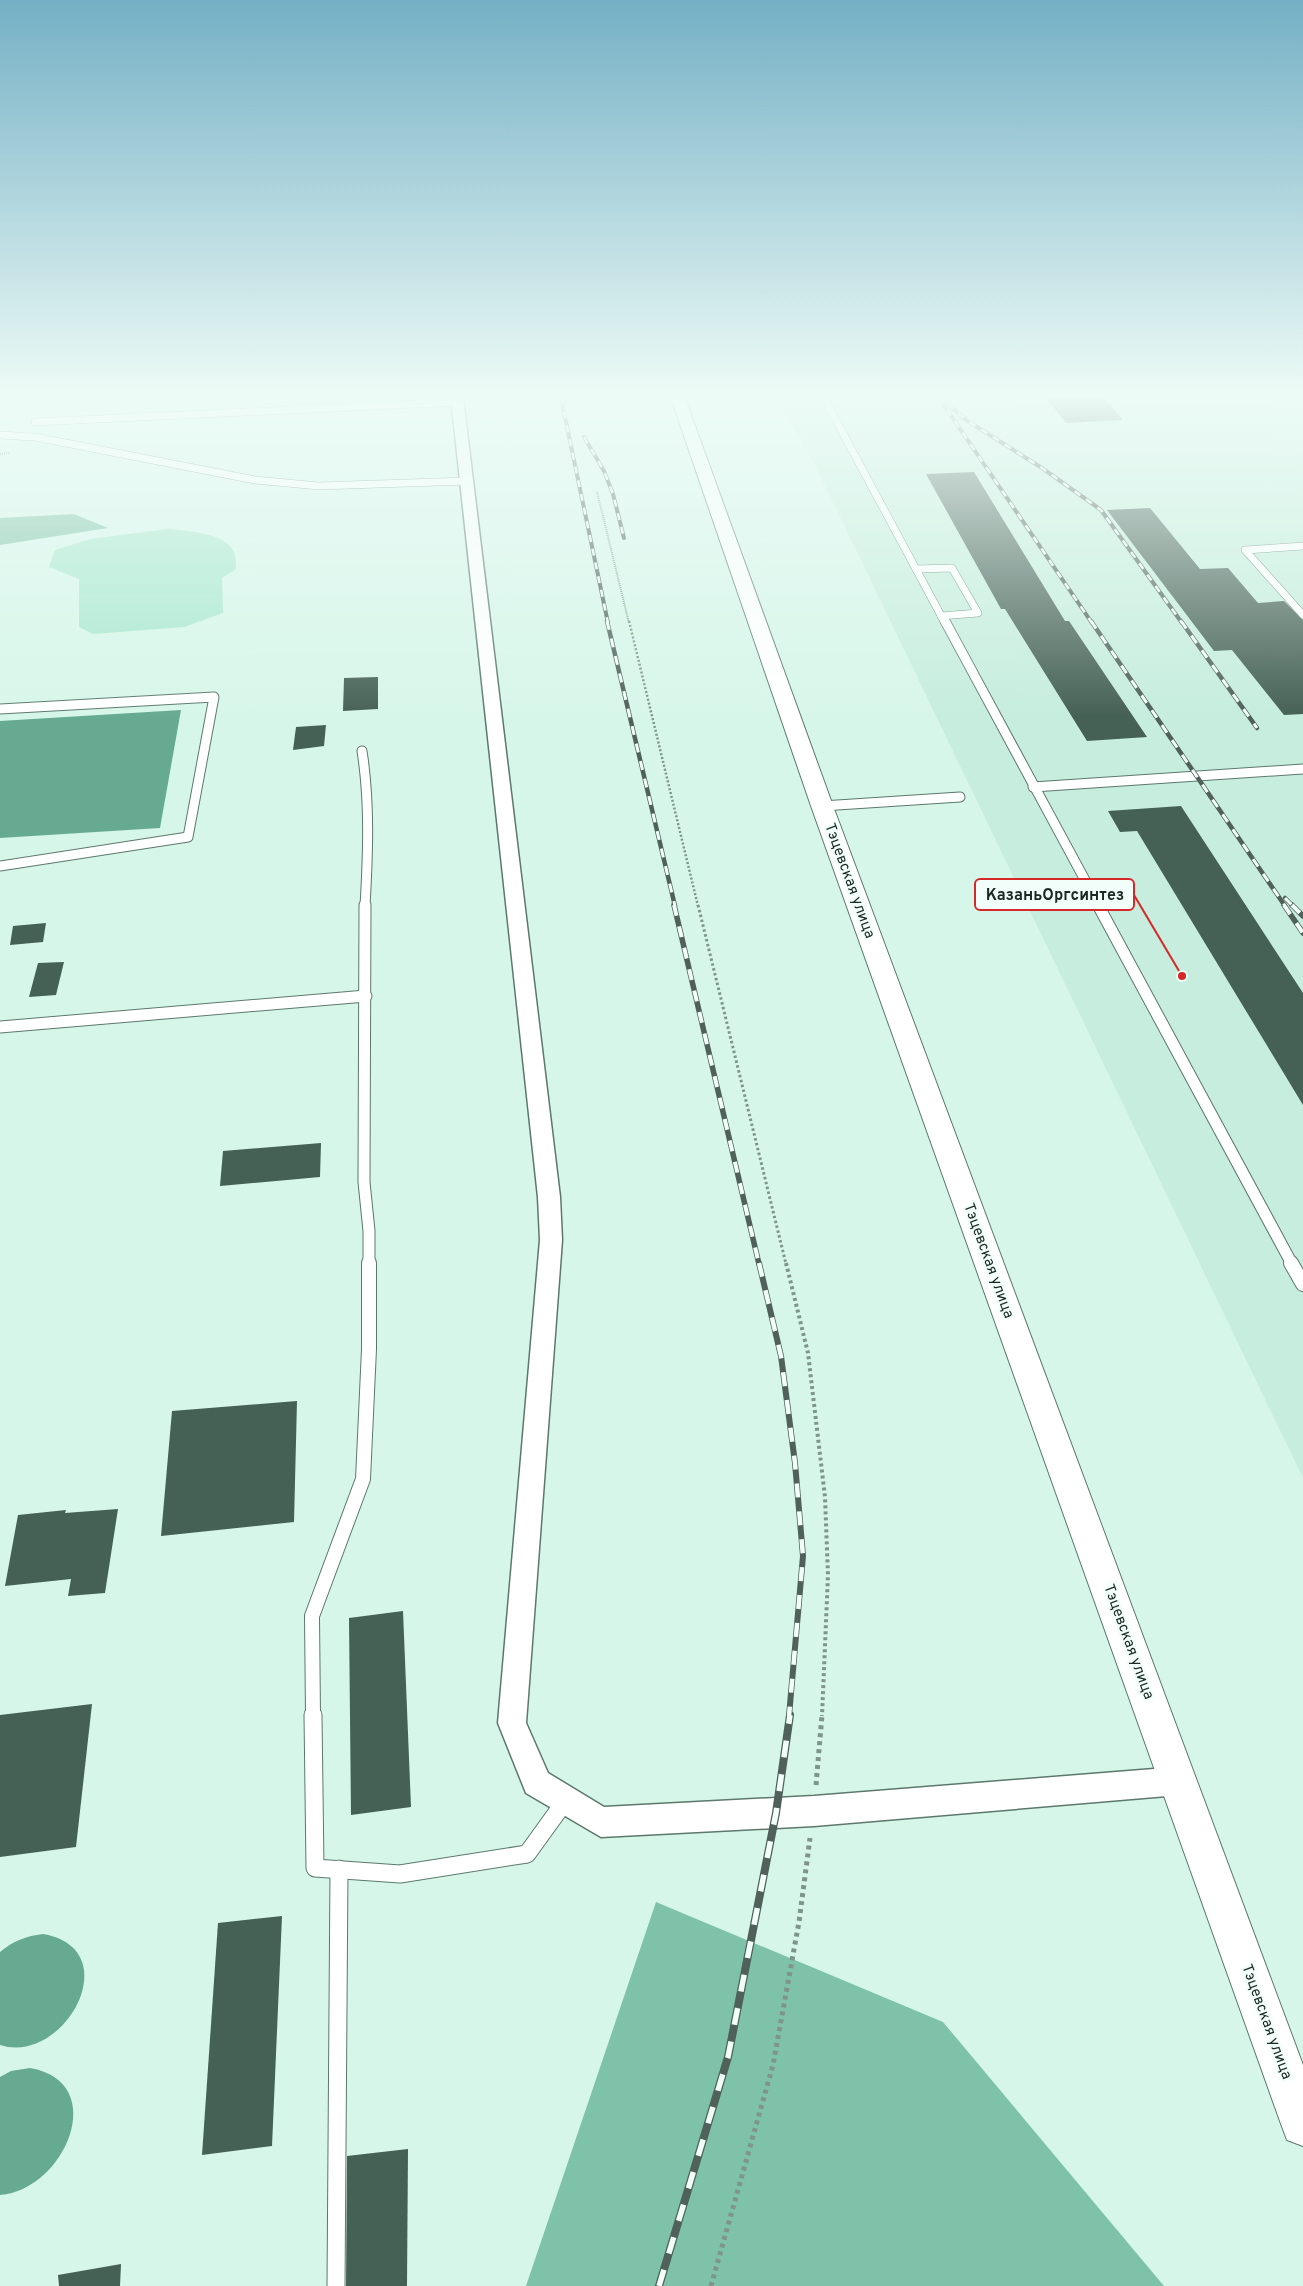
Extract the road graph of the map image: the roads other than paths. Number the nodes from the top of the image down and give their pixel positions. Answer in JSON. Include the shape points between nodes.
{"nodes":[{"id":1,"x":470,"y":505,"type":"edge"},
{"id":2,"x":716,"y":505,"type":"edge"},
{"id":3,"x":881,"y":505,"type":"edge"},
{"id":4,"x":1303,"y":546,"type":"edge"},
{"id":5,"x":916,"y":569,"type":"junction"},
{"id":6,"x":1303,"y":615,"type":"edge"},
{"id":7,"x":941,"y":616,"type":"junction"},
{"id":8,"x":0,"y":709,"type":"edge"},
{"id":9,"x":362,"y":751,"type":"dead end"},
{"id":10,"x":1303,"y":769,"type":"edge"},
{"id":11,"x":1034,"y":787,"type":"junction"},
{"id":12,"x":960,"y":797,"type":"dead end"},
{"id":13,"x":822,"y":806,"type":"junction"},
{"id":14,"x":0,"y":866,"type":"edge"},
{"id":15,"x":366,"y":996,"type":"junction"},
{"id":16,"x":0,"y":1027,"type":"edge"},
{"id":17,"x":1303,"y":1284,"type":"edge"},
{"id":18,"x":1179,"y":1781,"type":"junction"},
{"id":19,"x":566,"y":1800,"type":"junction"},
{"id":20,"x":338,"y":1870,"type":"junction"},
{"id":21,"x":1303,"y":2124,"type":"edge"},
{"id":22,"x":336,"y":2286,"type":"edge"}],
"edges":[{"from":1,"to":19,"type":"street","via":[[549,1197],[550,1232],[512,1722],[537,1784]]},
{"from":2,"to":13,"type":"street","name":"Тэцевская улица"},
{"from":3,"to":5,"type":"lane"},
{"from":4,"to":6,"type":"lane","via":[[1245,550]]},
{"from":5,"to":7,"type":"lane"},
{"from":5,"to":7,"type":"lane","via":[[952,568],[978,613]]},
{"from":7,"to":11,"type":"lane"},
{"from":8,"to":14,"type":"lane","via":[[214,697],[188,837]]},
{"from":9,"to":15,"type":"lane","via":[[368,846]]},
{"from":10,"to":11,"type":"lane"},
{"from":11,"to":17,"type":"lane"},
{"from":12,"to":13,"type":"lane"},
{"from":13,"to":18,"type":"street","name":"Тэцевская улица"},
{"from":15,"to":16,"type":"lane"},
{"from":15,"to":20,"type":"lane","via":[[364,1182],[369,1232],[369,1349],[363,1479],[312,1616],[315,1868]]},
{"from":18,"to":19,"type":"street","via":[[814,1811],[601,1822]]},
{"from":18,"to":21,"type":"street","name":"Тэцевская улица"},
{"from":19,"to":20,"type":"lane","via":[[527,1854],[400,1874]]},
{"from":20,"to":22,"type":"lane"}]}
